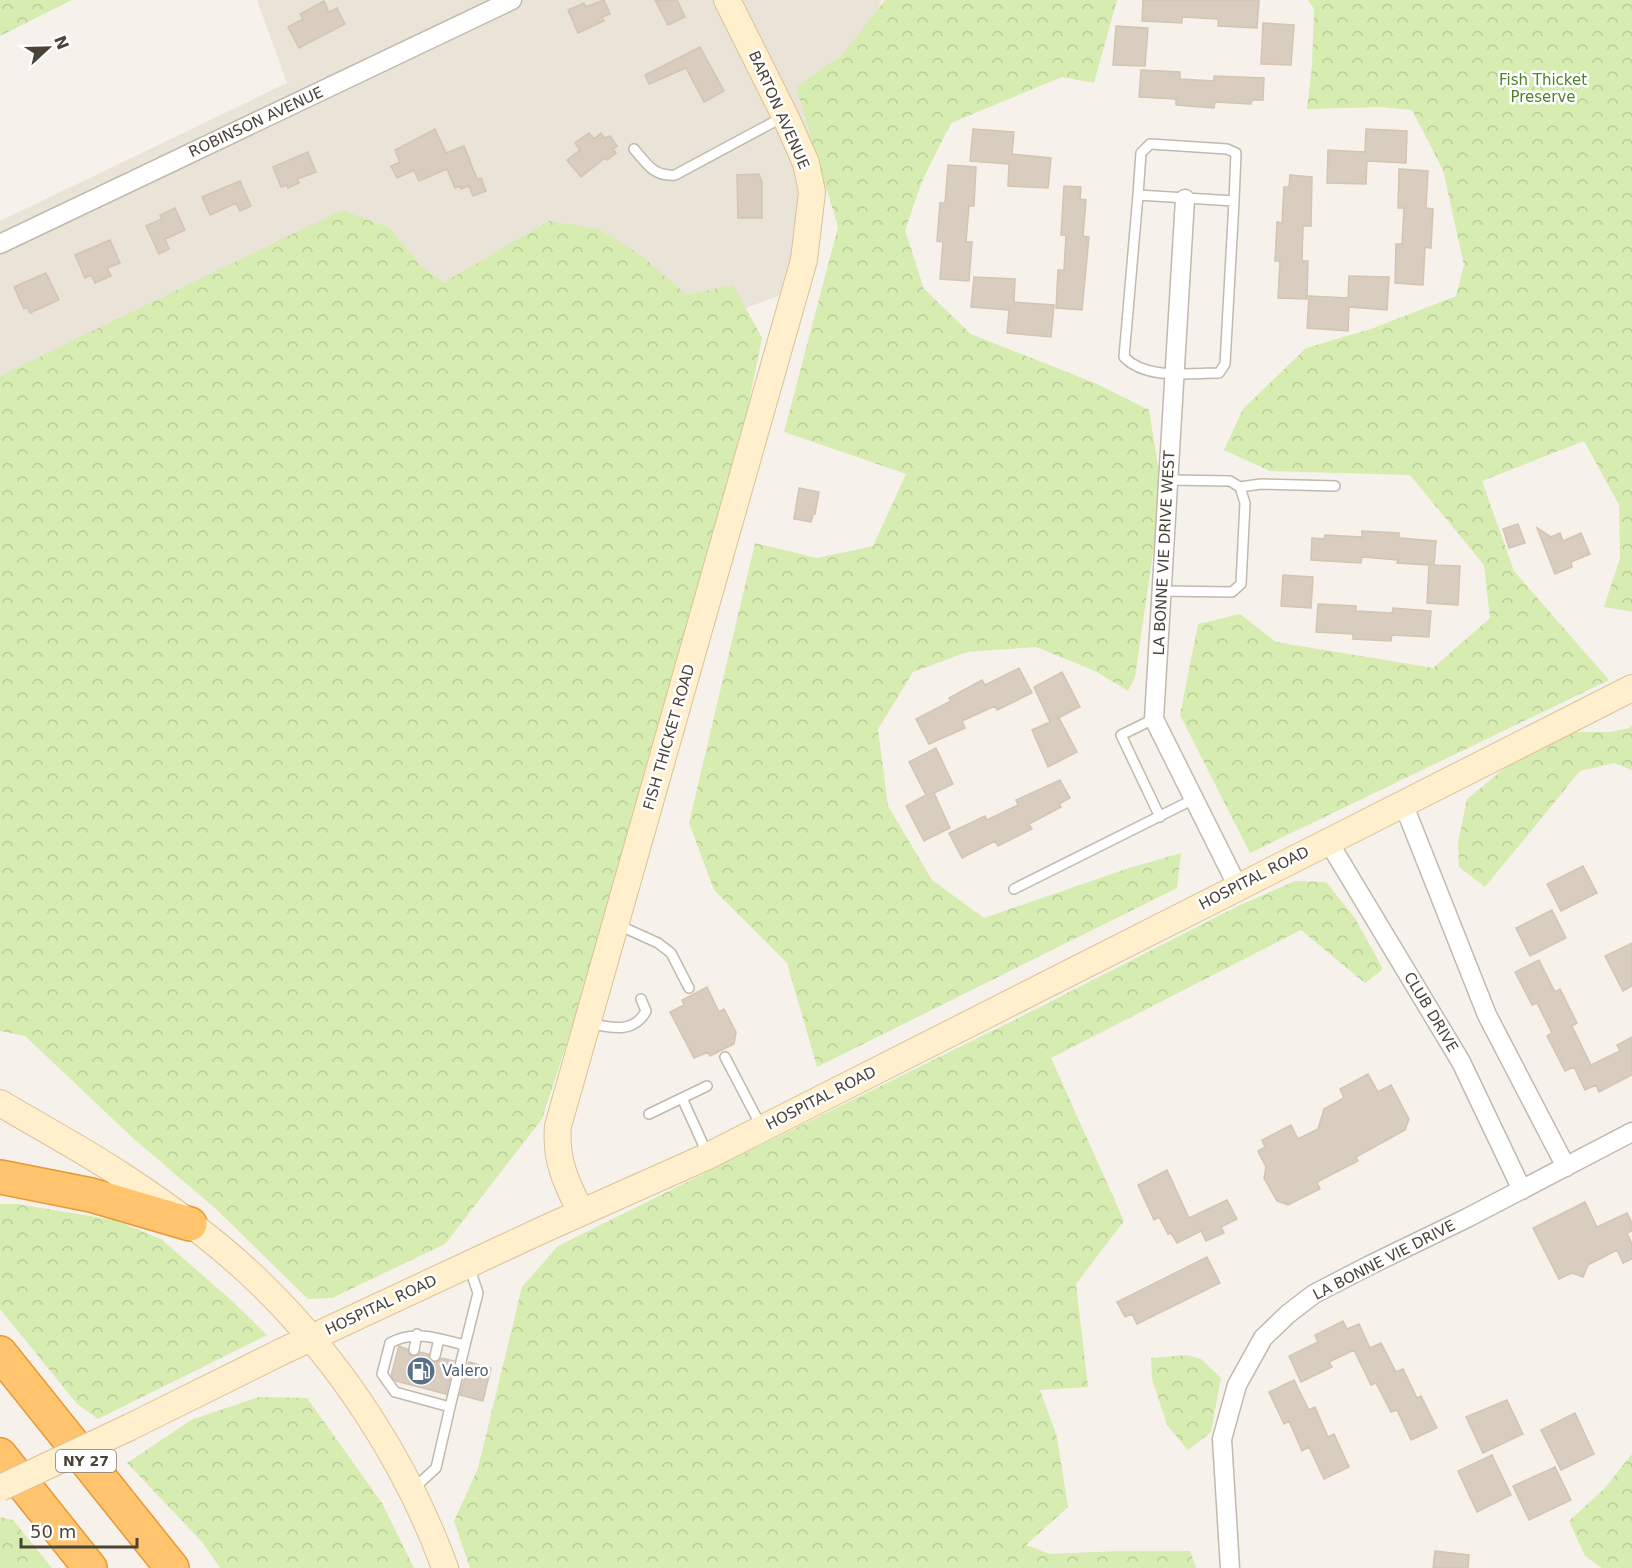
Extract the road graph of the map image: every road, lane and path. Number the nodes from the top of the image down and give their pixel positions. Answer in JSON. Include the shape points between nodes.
{"nodes":[{"id":1,"x":513,"y":0,"type":"edge"},
{"id":2,"x":727,"y":0,"type":"edge"},
{"id":3,"x":785,"y":116,"type":"junction"},
{"id":4,"x":634,"y":149,"type":"dead end"},
{"id":5,"x":1138,"y":195,"type":"junction"},
{"id":6,"x":1185,"y":199,"type":"junction"},
{"id":7,"x":1234,"y":201,"type":"junction"},
{"id":8,"x":0,"y":244,"type":"edge"},
{"id":9,"x":804,"y":260,"type":"joint"},
{"id":10,"x":1175,"y":374,"type":"junction"},
{"id":11,"x":1168,"y":480,"type":"junction"},
{"id":12,"x":1335,"y":486,"type":"dead end"},
{"id":13,"x":1240,"y":487,"type":"junction"},
{"id":14,"x":1162,"y":591,"type":"junction"},
{"id":15,"x":1632,"y":688,"type":"edge"},
{"id":16,"x":1154,"y":719,"type":"junction"},
{"id":17,"x":1194,"y":799,"type":"junction"},
{"id":18,"x":1403,"y":803,"type":"junction"},
{"id":19,"x":1160,"y":817,"type":"junction"},
{"id":20,"x":1328,"y":841,"type":"junction"},
{"id":21,"x":1238,"y":888,"type":"junction"},
{"id":22,"x":1014,"y":889,"type":"dead end"},
{"id":23,"x":616,"y":924,"type":"junction"},
{"id":24,"x":688,"y":988,"type":"dead end"},
{"id":25,"x":641,"y":999,"type":"dead end"},
{"id":26,"x":588,"y":1023,"type":"junction"},
{"id":27,"x":725,"y":1057,"type":"dead end"},
{"id":28,"x":707,"y":1086,"type":"dead end"},
{"id":29,"x":682,"y":1098,"type":"junction"},
{"id":30,"x":0,"y":1103,"type":"edge"},
{"id":31,"x":650,"y":1114,"type":"dead end"},
{"id":32,"x":762,"y":1128,"type":"junction"},
{"id":33,"x":1632,"y":1132,"type":"edge"},
{"id":34,"x":708,"y":1156,"type":"junction"},
{"id":35,"x":1566,"y":1167,"type":"junction"},
{"id":36,"x":0,"y":1178,"type":"edge"},
{"id":37,"x":1522,"y":1190,"type":"junction"},
{"id":38,"x":581,"y":1212,"type":"junction"},
{"id":39,"x":190,"y":1224,"type":"junction"},
{"id":40,"x":469,"y":1264,"type":"junction"},
{"id":41,"x":417,"y":1335,"type":"junction"},
{"id":42,"x":310,"y":1339,"type":"junction"},
{"id":43,"x":439,"y":1339,"type":"junction"},
{"id":44,"x":465,"y":1345,"type":"junction"},
{"id":45,"x":414,"y":1350,"type":"dead end"},
{"id":46,"x":0,"y":1353,"type":"edge"},
{"id":47,"x":435,"y":1356,"type":"dead end"},
{"id":48,"x":406,"y":1384,"type":"dead end"},
{"id":49,"x":427,"y":1389,"type":"dead end"},
{"id":50,"x":404,"y":1395,"type":"junction"},
{"id":51,"x":425,"y":1400,"type":"junction"},
{"id":52,"x":450,"y":1407,"type":"junction"},
{"id":53,"x":0,"y":1455,"type":"edge"},
{"id":54,"x":0,"y":1488,"type":"edge"},
{"id":55,"x":411,"y":1490,"type":"junction"},
{"id":56,"x":90,"y":1568,"type":"edge"},
{"id":57,"x":172,"y":1568,"type":"edge"},
{"id":58,"x":445,"y":1568,"type":"edge"},
{"id":59,"x":1230,"y":1568,"type":"edge"}],
"edges":[{"from":1,"to":8,"type":"street","name":"ROBINSON AVENUE"},
{"from":2,"to":3,"type":"street","name":"BARTON AVENUE"},
{"from":3,"to":4,"type":"lane","via":[[675,175],[653,172]]},
{"from":3,"to":9,"type":"street","name":"BARTON AVENUE","via":[[806,163],[812,192]]},
{"from":5,"to":6,"type":"lane"},
{"from":5,"to":7,"type":"lane","via":[[1141,153],[1150,144],[1227,149],[1236,153]]},
{"from":5,"to":10,"type":"lane","via":[[1124,357],[1132,366],[1145,371]]},
{"from":6,"to":7,"type":"lane"},
{"from":6,"to":10,"type":"street","name":"LA BONNE VIE DRIVE WEST"},
{"from":7,"to":10,"type":"lane","via":[[1225,364],[1219,373]]},
{"from":9,"to":23,"type":"street","name":"FISH THICKET ROAD"},
{"from":10,"to":11,"type":"street","name":"LA BONNE VIE DRIVE WEST"},
{"from":11,"to":13,"type":"lane","via":[[1230,481]]},
{"from":11,"to":14,"type":"street","name":"LA BONNE VIE DRIVE WEST"},
{"from":12,"to":13,"type":"lane"},
{"from":13,"to":14,"type":"lane","via":[[1245,503],[1241,584],[1232,592]]},
{"from":14,"to":16,"type":"street","name":"LA BONNE VIE DRIVE WEST"},
{"from":15,"to":18,"type":"street","name":"HOSPITAL ROAD"},
{"from":16,"to":17,"type":"street"},
{"from":16,"to":19,"type":"lane","via":[[1121,735]]},
{"from":17,"to":19,"type":"lane"},
{"from":17,"to":21,"type":"street"},
{"from":18,"to":20,"type":"street","name":"HOSPITAL ROAD"},
{"from":18,"to":35,"type":"street","via":[[1487,1015]]},
{"from":19,"to":22,"type":"lane"},
{"from":20,"to":21,"type":"street","name":"HOSPITAL ROAD"},
{"from":20,"to":37,"type":"street","name":"CLUB DRIVE","via":[[1461,1062]]},
{"from":21,"to":32,"type":"street","name":"HOSPITAL ROAD"},
{"from":23,"to":24,"type":"lane","via":[[671,953]]},
{"from":23,"to":26,"type":"street","name":"FISH THICKET ROAD"},
{"from":25,"to":26,"type":"lane","via":[[646,1011],[642,1020],[629,1027],[618,1029]]},
{"from":26,"to":38,"type":"street","name":"FISH THICKET ROAD","via":[[562,1108],[556,1144]]},
{"from":27,"to":32,"type":"lane"},
{"from":28,"to":29,"type":"lane"},
{"from":29,"to":31,"type":"lane"},
{"from":29,"to":34,"type":"lane"},
{"from":30,"to":39,"type":"street","via":[[121,1175]]},
{"from":32,"to":34,"type":"street","name":"HOSPITAL ROAD"},
{"from":33,"to":35,"type":"street","name":"LA BONNE VIE DRIVE"},
{"from":34,"to":38,"type":"street","name":"HOSPITAL ROAD"},
{"from":35,"to":37,"type":"street","name":"LA BONNE VIE DRIVE"},
{"from":36,"to":39,"type":"highway","via":[[91,1195]]},
{"from":37,"to":59,"type":"street","name":"LA BONNE VIE DRIVE","via":[[1314,1294],[1263,1338],[1237,1385],[1222,1439]]},
{"from":38,"to":40,"type":"street","name":"HOSPITAL ROAD"},
{"from":39,"to":42,"type":"street","via":[[261,1284]]},
{"from":40,"to":42,"type":"street","name":"HOSPITAL ROAD"},
{"from":40,"to":44,"type":"lane","via":[[478,1293]]},
{"from":41,"to":43,"type":"lane"},
{"from":41,"to":45,"type":"lane"},
{"from":41,"to":50,"type":"lane","via":[[402,1336],[390,1343],[382,1374],[395,1392]]},
{"from":42,"to":54,"type":"street","name":"HOSPITAL ROAD","bridge":true},
{"from":42,"to":55,"type":"street","via":[[355,1396]]},
{"from":43,"to":44,"type":"lane"},
{"from":43,"to":47,"type":"lane"},
{"from":44,"to":52,"type":"lane"},
{"from":46,"to":57,"type":"highway","number":"NY 27"},
{"from":48,"to":50,"type":"lane"},
{"from":49,"to":51,"type":"lane"},
{"from":50,"to":51,"type":"lane"},
{"from":51,"to":52,"type":"lane"},
{"from":52,"to":55,"type":"lane","via":[[436,1468]]},
{"from":53,"to":56,"type":"highway"},
{"from":55,"to":58,"type":"street"}]}
